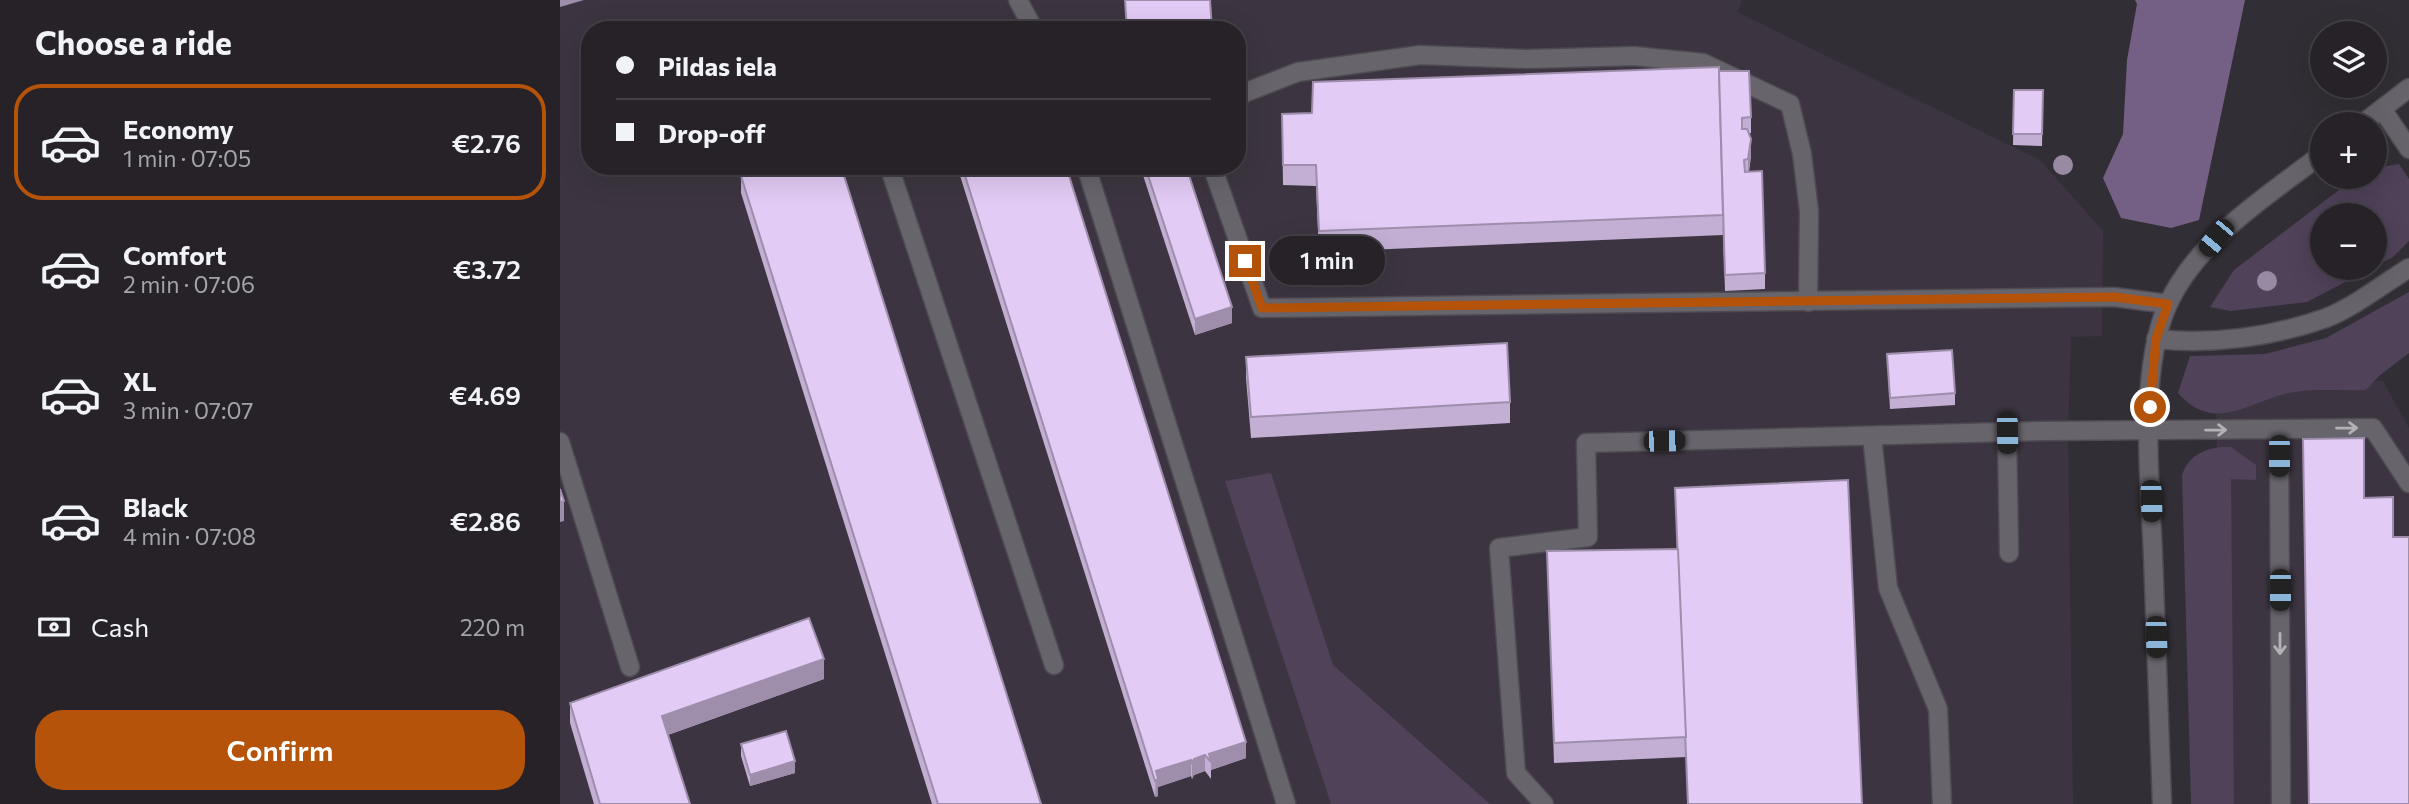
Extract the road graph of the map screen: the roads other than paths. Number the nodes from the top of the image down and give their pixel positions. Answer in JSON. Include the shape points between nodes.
{"nodes":[{"id":1,"x":1018,"y":0,"type":"edge"},
{"id":2,"x":1029,"y":21,"type":"edge"},
{"id":3,"x":2409,"y":88,"type":"edge"},
{"id":4,"x":1246,"y":92,"type":"edge"},
{"id":5,"x":2382,"y":109,"type":"junction"},
{"id":6,"x":2378,"y":112,"type":"edge"},
{"id":7,"x":2409,"y":149,"type":"edge"},
{"id":8,"x":2310,"y":164,"type":"edge"},
{"id":9,"x":892,"y":175,"type":"edge"},
{"id":10,"x":1090,"y":175,"type":"edge"},
{"id":11,"x":1215,"y":175,"type":"edge"},
{"id":12,"x":2409,"y":268,"type":"edge"},
{"id":13,"x":1808,"y":302,"type":"junction"},
{"id":14,"x":2168,"y":304,"type":"junction"},
{"id":15,"x":2156,"y":339,"type":"junction"},
{"id":16,"x":2148,"y":429,"type":"junction"},
{"id":17,"x":2279,"y":429,"type":"junction"},
{"id":18,"x":2007,"y":433,"type":"junction"},
{"id":19,"x":1872,"y":436,"type":"junction"},
{"id":20,"x":560,"y":442,"type":"edge"},
{"id":21,"x":2409,"y":483,"type":"edge"},
{"id":22,"x":2009,"y":554,"type":"dead end"},
{"id":23,"x":1054,"y":664,"type":"dead end"},
{"id":24,"x":630,"y":667,"type":"dead end"},
{"id":25,"x":1286,"y":804,"type":"edge"},
{"id":26,"x":1544,"y":804,"type":"edge"},
{"id":27,"x":1942,"y":804,"type":"edge"},
{"id":28,"x":2162,"y":804,"type":"edge"},
{"id":29,"x":2281,"y":804,"type":"edge"}],
"edges":[{"from":1,"to":2,"type":"street"},
{"from":3,"to":5,"type":"street"},
{"from":4,"to":13,"type":"street","via":[[1298,72],[1420,55],[1634,56],[1703,63],[1790,104],[1809,211]]},
{"from":5,"to":6,"type":"street"},
{"from":5,"to":7,"type":"street"},
{"from":8,"to":14,"type":"street","via":[[2216,238]]},
{"from":9,"to":23,"type":"street"},
{"from":10,"to":25,"type":"street"},
{"from":11,"to":13,"type":"street","via":[[1262,308]]},
{"from":12,"to":15,"type":"street","via":[[2327,317],[2240,339]]},
{"from":13,"to":14,"type":"street","via":[[2114,297]]},
{"from":14,"to":15,"type":"street"},
{"from":15,"to":16,"type":"street"},
{"from":16,"to":17,"type":"street","one_way":true},
{"from":16,"to":18,"type":"street"},
{"from":16,"to":28,"type":"street"},
{"from":17,"to":21,"type":"street","one_way":true,"via":[[2373,428]]},
{"from":17,"to":29,"type":"street","one_way":true},
{"from":18,"to":19,"type":"street"},
{"from":18,"to":22,"type":"street"},
{"from":19,"to":26,"type":"street","via":[[1586,443],[1588,537],[1499,548],[1516,774]]},
{"from":19,"to":27,"type":"street","via":[[1888,588],[1938,709]]},
{"from":20,"to":24,"type":"street"}]}
